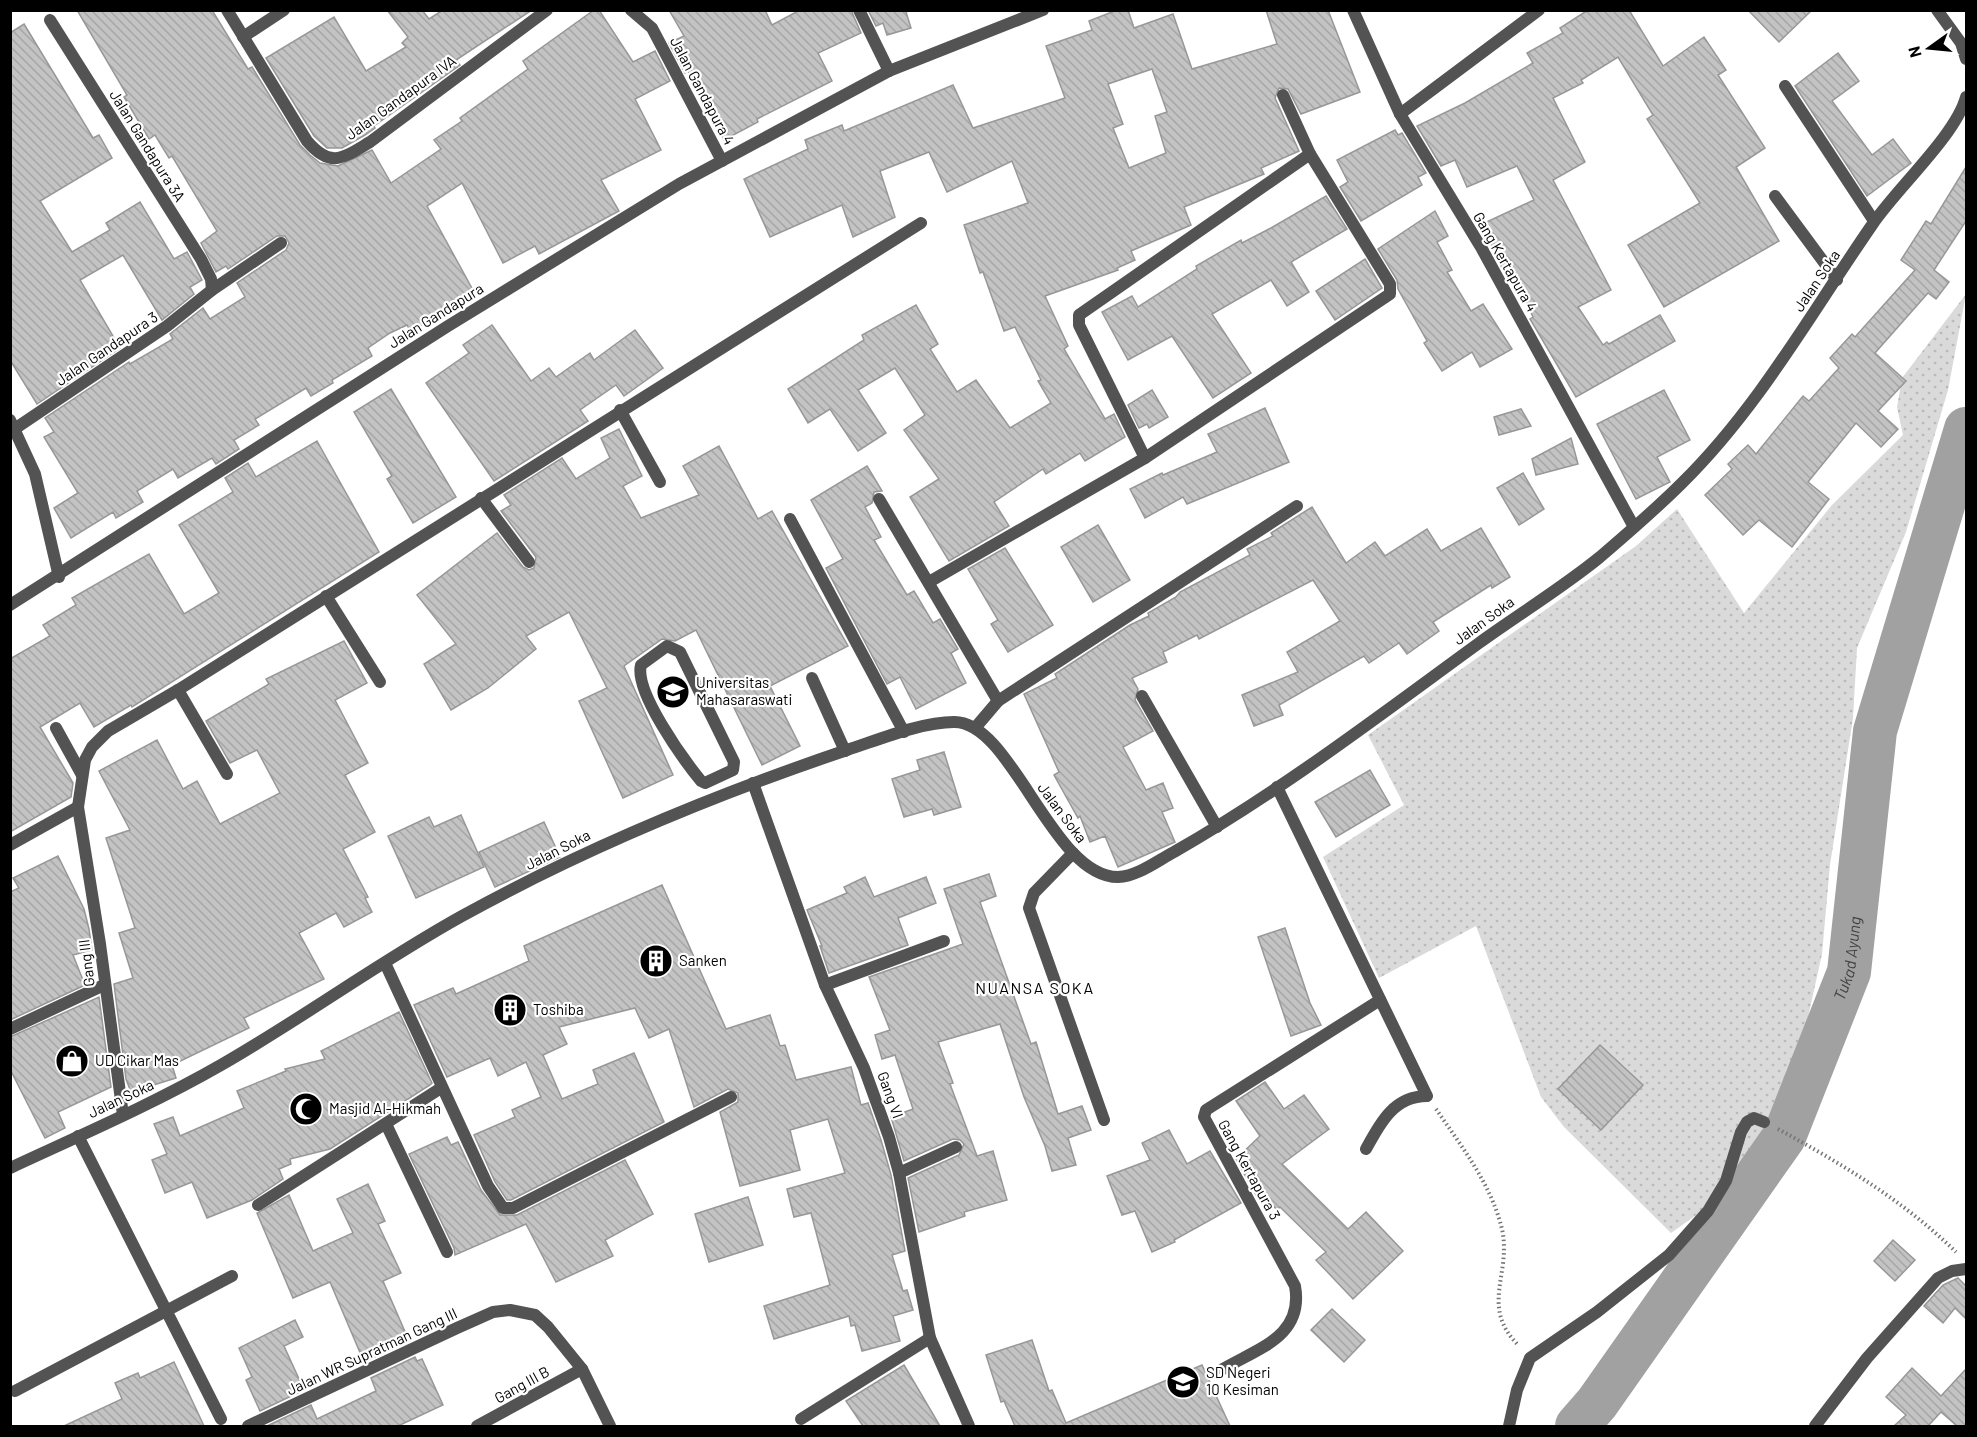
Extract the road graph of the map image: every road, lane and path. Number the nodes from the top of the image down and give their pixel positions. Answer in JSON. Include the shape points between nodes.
{"nodes":[{"id":1,"x":227,"y":10,"type":"edge"},
{"id":2,"x":284,"y":10,"type":"edge"},
{"id":3,"x":547,"y":10,"type":"edge"},
{"id":4,"x":631,"y":10,"type":"edge"},
{"id":5,"x":859,"y":10,"type":"edge"},
{"id":6,"x":1043,"y":10,"type":"edge"},
{"id":7,"x":1353,"y":10,"type":"edge"},
{"id":8,"x":1539,"y":10,"type":"edge"},
{"id":9,"x":1937,"y":10,"type":"edge"},
{"id":10,"x":50,"y":20,"type":"dead end"},
{"id":11,"x":243,"y":37,"type":"junction"},
{"id":12,"x":1966,"y":59,"type":"edge"},
{"id":13,"x":889,"y":71,"type":"junction"},
{"id":14,"x":1785,"y":86,"type":"dead end"},
{"id":15,"x":1283,"y":95,"type":"dead end"},
{"id":16,"x":1966,"y":97,"type":"edge"},
{"id":17,"x":1400,"y":114,"type":"junction"},
{"id":18,"x":1310,"y":154,"type":"junction"},
{"id":19,"x":722,"y":161,"type":"junction"},
{"id":20,"x":1775,"y":196,"type":"dead end"},
{"id":21,"x":1874,"y":221,"type":"junction"},
{"id":22,"x":921,"y":223,"type":"dead end"},
{"id":23,"x":281,"y":243,"type":"dead end"},
{"id":24,"x":1837,"y":280,"type":"junction"},
{"id":25,"x":212,"y":290,"type":"junction"},
{"id":26,"x":620,"y":411,"type":"junction"},
{"id":27,"x":12,"y":427,"type":"edge"},
{"id":28,"x":1145,"y":458,"type":"junction"},
{"id":29,"x":660,"y":482,"type":"dead end"},
{"id":30,"x":481,"y":498,"type":"junction"},
{"id":31,"x":879,"y":499,"type":"dead end"},
{"id":32,"x":1297,"y":506,"type":"dead end"},
{"id":33,"x":790,"y":519,"type":"dead end"},
{"id":34,"x":1634,"y":527,"type":"junction"},
{"id":35,"x":529,"y":562,"type":"dead end"},
{"id":36,"x":59,"y":577,"type":"junction"},
{"id":37,"x":929,"y":582,"type":"junction"},
{"id":38,"x":326,"y":596,"type":"junction"},
{"id":39,"x":10,"y":605,"type":"edge"},
{"id":40,"x":812,"y":678,"type":"dead end"},
{"id":41,"x":380,"y":682,"type":"dead end"},
{"id":42,"x":178,"y":690,"type":"junction"},
{"id":43,"x":1142,"y":696,"type":"dead end"},
{"id":44,"x":998,"y":700,"type":"junction"},
{"id":45,"x":56,"y":728,"type":"dead end"},
{"id":46,"x":975,"y":728,"type":"junction"},
{"id":47,"x":904,"y":732,"type":"junction"},
{"id":48,"x":845,"y":751,"type":"junction"},
{"id":49,"x":226,"y":774,"type":"dead end"},
{"id":50,"x":82,"y":775,"type":"junction"},
{"id":51,"x":723,"y":777,"type":"junction"},
{"id":52,"x":753,"y":783,"type":"junction"},
{"id":53,"x":1277,"y":787,"type":"junction"},
{"id":54,"x":728,"y":793,"type":"junction"},
{"id":55,"x":78,"y":807,"type":"junction"},
{"id":56,"x":1217,"y":827,"type":"junction"},
{"id":57,"x":10,"y":845,"type":"edge"},
{"id":58,"x":1073,"y":854,"type":"junction"},
{"id":59,"x":944,"y":941,"type":"dead end"},
{"id":60,"x":385,"y":963,"type":"junction"},
{"id":61,"x":104,"y":985,"type":"junction"},
{"id":62,"x":825,"y":985,"type":"junction"},
{"id":63,"x":1380,"y":1000,"type":"junction"},
{"id":64,"x":10,"y":1029,"type":"edge"},
{"id":65,"x":441,"y":1088,"type":"junction"},
{"id":66,"x":1427,"y":1096,"type":"junction"},
{"id":67,"x":731,"y":1097,"type":"dead end"},
{"id":68,"x":123,"y":1115,"type":"junction"},
{"id":69,"x":1104,"y":1120,"type":"dead end"},
{"id":70,"x":1764,"y":1122,"type":"joint"},
{"id":71,"x":386,"y":1124,"type":"junction"},
{"id":72,"x":78,"y":1136,"type":"junction"},
{"id":73,"x":956,"y":1147,"type":"dead end"},
{"id":74,"x":1366,"y":1149,"type":"dead end"},
{"id":75,"x":10,"y":1168,"type":"edge"},
{"id":76,"x":899,"y":1173,"type":"junction"},
{"id":77,"x":258,"y":1205,"type":"dead end"},
{"id":78,"x":447,"y":1252,"type":"dead end"},
{"id":79,"x":1959,"y":1256,"type":"dead end"},
{"id":80,"x":1966,"y":1269,"type":"edge"},
{"id":81,"x":232,"y":1276,"type":"dead end"},
{"id":82,"x":166,"y":1309,"type":"junction"},
{"id":83,"x":930,"y":1338,"type":"junction"},
{"id":84,"x":1530,"y":1358,"type":"junction"},
{"id":85,"x":582,"y":1369,"type":"junction"},
{"id":86,"x":1223,"y":1369,"type":"dead end"},
{"id":87,"x":15,"y":1391,"type":"dead end"},
{"id":88,"x":221,"y":1419,"type":"dead end"},
{"id":89,"x":801,"y":1419,"type":"dead end"},
{"id":90,"x":265,"y":1423,"type":"edge"},
{"id":91,"x":610,"y":1425,"type":"edge"},
{"id":92,"x":248,"y":1426,"type":"edge"},
{"id":93,"x":477,"y":1426,"type":"edge"},
{"id":94,"x":968,"y":1426,"type":"edge"},
{"id":95,"x":1509,"y":1426,"type":"edge"},
{"id":96,"x":1815,"y":1426,"type":"edge"}],
"edges":[{"from":1,"to":11,"type":"street","name":"Jalan Gandapura IVA"},
{"from":2,"to":11,"type":"street"},
{"from":3,"to":11,"type":"street","name":"Jalan Gandapura IVA","via":[[370,142],[338,159],[319,154],[307,141]]},
{"from":4,"to":19,"type":"street","name":"Jalan Gandapura 4","via":[[652,28]]},
{"from":5,"to":13,"type":"street"},
{"from":6,"to":13,"type":"street","name":"Jalan Gandapura"},
{"from":7,"to":17,"type":"street","name":"Gang Kertapura 4"},
{"from":8,"to":17,"type":"street"},
{"from":9,"to":12,"type":"street","via":[[1961,43]]},
{"from":10,"to":25,"type":"street","name":"Jalan Gandapura 3A","via":[[201,260]]},
{"from":13,"to":19,"type":"street","name":"Jalan Gandapura"},
{"from":14,"to":21,"type":"street"},
{"from":15,"to":18,"type":"street"},
{"from":16,"to":21,"type":"street","name":"Jalan Soka","via":[[1964,108],[1944,136]]},
{"from":17,"to":34,"type":"street","name":"Gang Kertapura 4","via":[[1482,249]]},
{"from":18,"to":28,"type":"street","via":[[1079,315],[1079,325]]},
{"from":18,"to":28,"type":"street","via":[[1390,284],[1390,294]]},
{"from":19,"to":36,"type":"street","name":"Jalan Gandapura","via":[[448,326]]},
{"from":20,"to":24,"type":"street"},
{"from":21,"to":24,"type":"street","name":"Jalan Soka"},
{"from":22,"to":26,"type":"street","name":"Gang III"},
{"from":23,"to":25,"type":"street","name":"Jalan Gandapura 3"},
{"from":24,"to":34,"type":"street","name":"Jalan Soka","via":[[1735,427]]},
{"from":25,"to":27,"type":"street","name":"Jalan Gandapura 3","via":[[167,326]]},
{"from":26,"to":29,"type":"street"},
{"from":26,"to":30,"type":"street","name":"Gang III"},
{"from":27,"to":36,"type":"street","name":"Jalan Gandapura 3","via":[[35,474]]},
{"from":28,"to":37,"type":"street"},
{"from":30,"to":35,"type":"street"},
{"from":30,"to":38,"type":"street","name":"Gang III"},
{"from":31,"to":37,"type":"street"},
{"from":32,"to":44,"type":"street"},
{"from":33,"to":47,"type":"street"},
{"from":34,"to":53,"type":"street","name":"Jalan Soka","via":[[1594,561]]},
{"from":36,"to":39,"type":"street","name":"Jalan Gandapura"},
{"from":37,"to":44,"type":"street"},
{"from":38,"to":41,"type":"street"},
{"from":38,"to":42,"type":"street","name":"Gang III"},
{"from":40,"to":48,"type":"street"},
{"from":42,"to":49,"type":"street"},
{"from":42,"to":50,"type":"street","name":"Gang III","via":[[108,732],[92,747]]},
{"from":43,"to":56,"type":"street"},
{"from":44,"to":46,"type":"street"},
{"from":45,"to":50,"type":"street"},
{"from":46,"to":47,"type":"street","name":"Jalan Soka","via":[[955,721]]},
{"from":46,"to":58,"type":"street","name":"Jalan Soka","via":[[992,744]]},
{"from":47,"to":48,"type":"street","name":"Jalan Soka"},
{"from":48,"to":52,"type":"street","name":"Jalan Soka"},
{"from":50,"to":55,"type":"street","name":"Gang III"},
{"from":51,"to":51,"type":"street","via":[[701,781],[670,739],[641,682],[641,665],[667,646],[680,652],[734,762],[733,770]]},
{"from":51,"to":54,"type":"street"},
{"from":52,"to":54,"type":"street","name":"Jalan Soka"},
{"from":52,"to":62,"type":"street","name":"Gang VI"},
{"from":53,"to":56,"type":"street","name":"Jalan Soka"},
{"from":53,"to":63,"type":"street"},
{"from":54,"to":60,"type":"street","name":"Jalan Soka","via":[[622,835],[555,868],[459,918]]},
{"from":55,"to":57,"type":"street"},
{"from":55,"to":61,"type":"street","name":"Gang III"},
{"from":56,"to":58,"type":"street","name":"Jalan Soka","via":[[1129,875],[1100,874]]},
{"from":58,"to":69,"type":"street","via":[[1034,893],[1029,908]]},
{"from":59,"to":62,"type":"street"},
{"from":60,"to":65,"type":"street"},
{"from":60,"to":68,"type":"street","name":"Jalan Soka","via":[[221,1065]]},
{"from":61,"to":64,"type":"street"},
{"from":61,"to":68,"type":"street","name":"Gang III"},
{"from":62,"to":76,"type":"street","name":"Gang VI","via":[[864,1068]]},
{"from":63,"to":66,"type":"street"},
{"from":63,"to":86,"type":"street","name":"Gang Kertapura 3","via":[[1206,1110],[1204,1117],[1295,1286],[1298,1301],[1296,1317],[1283,1333]]},
{"from":65,"to":67,"type":"street","via":[[496,1201],[503,1208],[513,1208]]},
{"from":65,"to":71,"type":"street"},
{"from":66,"to":74,"type":"street","via":[[1413,1096],[1396,1106],[1380,1123]]},
{"from":66,"to":84,"type":"path","via":[[1487,1187],[1502,1230],[1504,1254],[1497,1308],[1502,1324]]},
{"from":68,"to":72,"type":"street","name":"Jalan Soka"},
{"from":70,"to":79,"type":"path","via":[[1835,1160],[1898,1202]]},
{"from":70,"to":84,"type":"street","via":[[1754,1118],[1747,1122],[1726,1181],[1708,1211],[1670,1255]]},
{"from":71,"to":77,"type":"street"},
{"from":71,"to":78,"type":"street"},
{"from":72,"to":75,"type":"street","name":"Jalan Soka"},
{"from":72,"to":82,"type":"street"},
{"from":73,"to":76,"type":"street"},
{"from":76,"to":83,"type":"street","name":"Gang VI"},
{"from":80,"to":96,"type":"street","via":[[1938,1278],[1867,1358]]},
{"from":81,"to":82,"type":"street"},
{"from":82,"to":87,"type":"street"},
{"from":82,"to":88,"type":"street"},
{"from":83,"to":89,"type":"street"},
{"from":83,"to":94,"type":"street","name":"Gang VI"},
{"from":84,"to":95,"type":"street"},
{"from":85,"to":90,"type":"street","name":"Jalan WR Supratman Gang III","via":[[535,1315],[510,1310],[493,1312]]},
{"from":85,"to":91,"type":"street"},
{"from":85,"to":93,"type":"street","name":"Gang III B"},
{"from":90,"to":92,"type":"street","name":"Jalan WR Supratman Gang III"}]}
